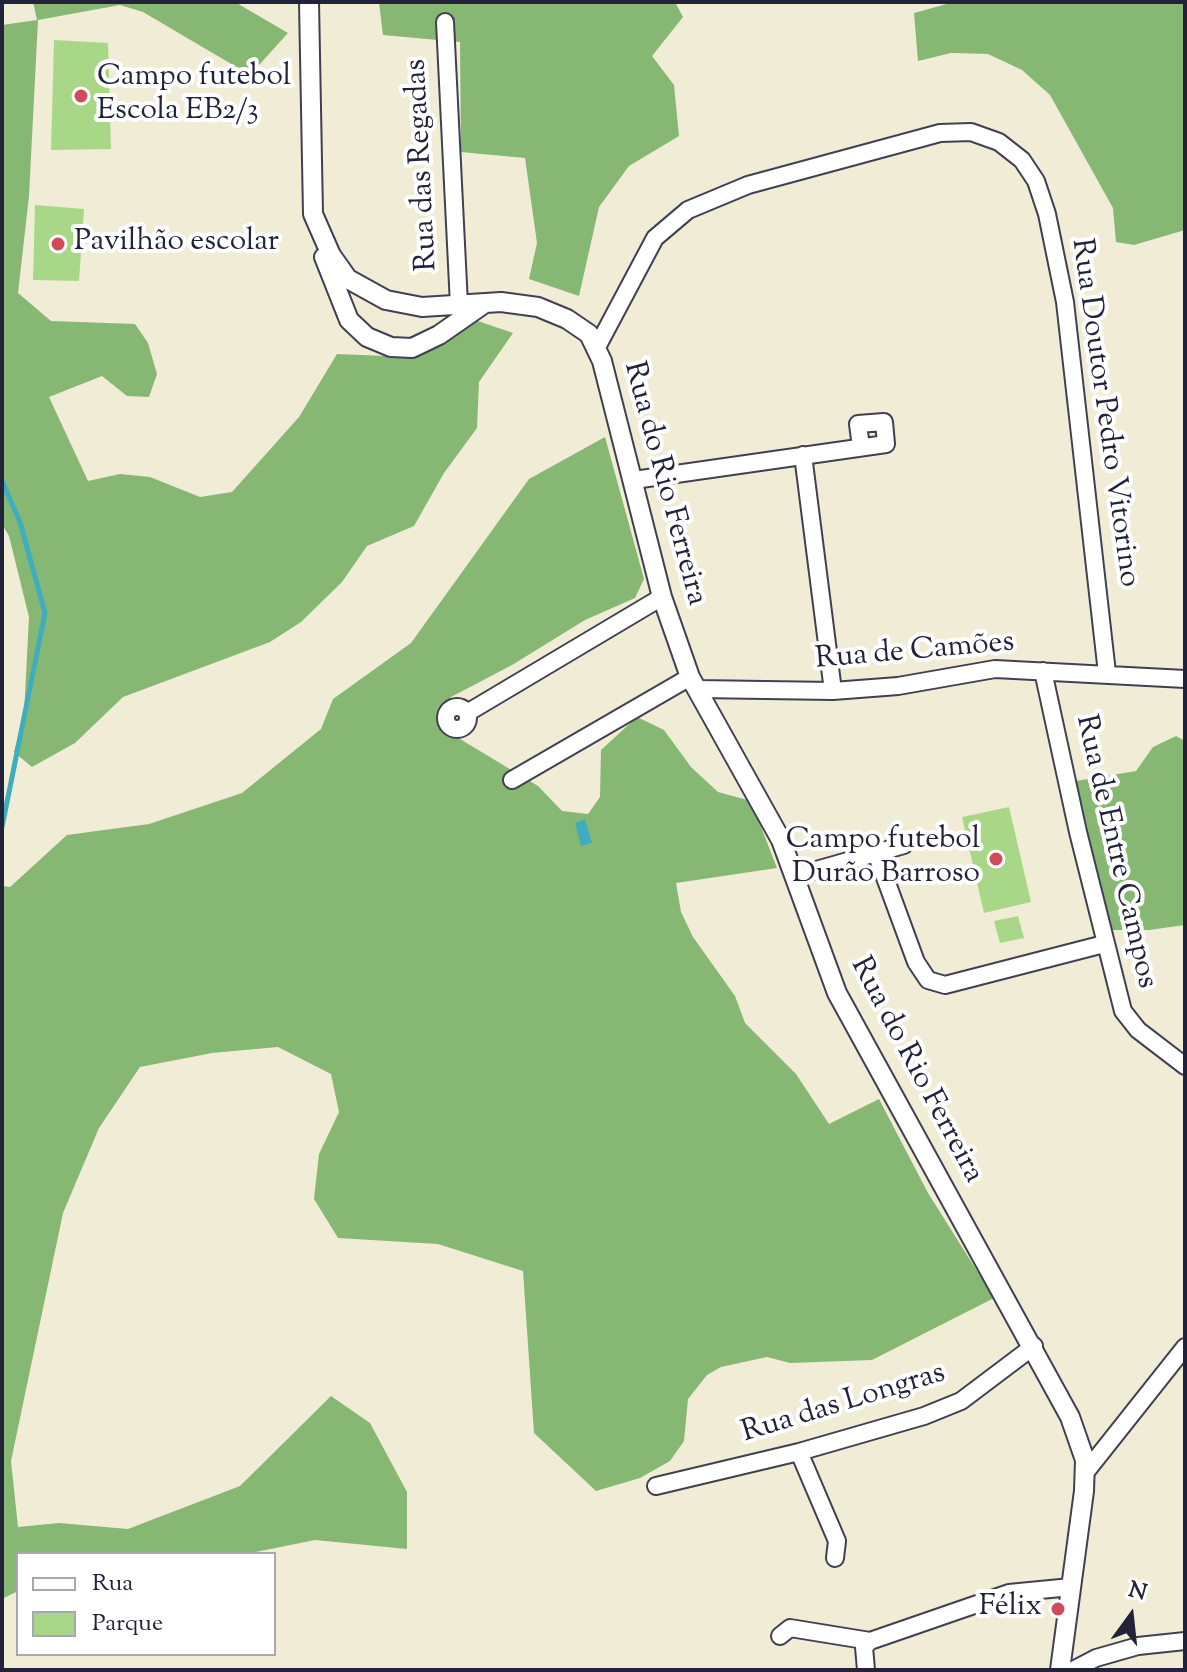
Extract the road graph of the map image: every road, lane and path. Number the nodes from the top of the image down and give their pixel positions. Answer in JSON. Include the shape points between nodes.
{"nodes":[{"id":1,"x":309,"y":2,"type":"edge"},
{"id":2,"x":445,"y":22,"type":"dead end"},
{"id":3,"x":313,"y":214,"type":"junction"},
{"id":4,"x":485,"y":303,"type":"junction"},
{"id":5,"x":459,"y":305,"type":"junction"},
{"id":6,"x":422,"y":307,"type":"junction"},
{"id":7,"x":412,"y":348,"type":"junction"},
{"id":8,"x":596,"y":349,"type":"junction"},
{"id":9,"x":861,"y":447,"type":"dead end"},
{"id":10,"x":803,"y":455,"type":"junction"},
{"id":11,"x":634,"y":480,"type":"junction"},
{"id":12,"x":662,"y":597,"type":"junction"},
{"id":13,"x":1043,"y":671,"type":"junction"},
{"id":14,"x":1107,"y":673,"type":"junction"},
{"id":15,"x":1185,"y":679,"type":"edge"},
{"id":16,"x":694,"y":683,"type":"junction"},
{"id":17,"x":833,"y":691,"type":"junction"},
{"id":18,"x":467,"y":713,"type":"dead end"},
{"id":19,"x":512,"y":780,"type":"dead end"},
{"id":20,"x":904,"y":845,"type":"dead end"},
{"id":21,"x":876,"y":853,"type":"junction"},
{"id":22,"x":795,"y":876,"type":"junction"},
{"id":23,"x":1104,"y":944,"type":"junction"},
{"id":24,"x":1185,"y":1066,"type":"edge"},
{"id":25,"x":1034,"y":1346,"type":"junction"},
{"id":26,"x":1185,"y":1347,"type":"edge"},
{"id":27,"x":799,"y":1452,"type":"junction"},
{"id":28,"x":1085,"y":1473,"type":"junction"},
{"id":29,"x":656,"y":1486,"type":"dead end"},
{"id":30,"x":835,"y":1558,"type":"dead end"},
{"id":31,"x":1071,"y":1587,"type":"junction"},
{"id":32,"x":780,"y":1636,"type":"dead end"},
{"id":33,"x":870,"y":1641,"type":"junction"},
{"id":34,"x":1185,"y":1641,"type":"edge"},
{"id":35,"x":866,"y":1670,"type":"edge"},
{"id":36,"x":1060,"y":1670,"type":"edge"},
{"id":37,"x":1073,"y":1670,"type":"edge"}],
"edges":[{"from":1,"to":3,"type":"street","name":"Rua do Rio Ferreira"},
{"from":2,"to":5,"type":"street","name":"Rua das Regadas"},
{"from":3,"to":6,"type":"street","name":"Rua do Rio Ferreira","via":[[348,279],[386,300]]},
{"from":3,"to":7,"type":"street","via":[[319,246],[349,320],[367,337],[391,347]]},
{"from":4,"to":5,"type":"street","name":"Rua do Rio Ferreira"},
{"from":4,"to":7,"type":"street"},
{"from":4,"to":8,"type":"street","name":"Rua do Rio Ferreira","via":[[538,307],[589,334]]},
{"from":5,"to":6,"type":"street","name":"Rua do Rio Ferreira"},
{"from":6,"to":7,"type":"street","via":[[430,330]]},
{"from":8,"to":11,"type":"street","name":"Rua do Rio Ferreira"},
{"from":8,"to":14,"type":"street","name":"Rua Doutor Pedro Vitorino","via":[[655,238],[688,210],[748,185],[940,133],[971,132],[999,142],[1022,160],[1036,181],[1065,302]]},
{"from":9,"to":10,"type":"street"},
{"from":10,"to":11,"type":"street"},
{"from":10,"to":17,"type":"street"},
{"from":11,"to":12,"type":"street","name":"Rua do Rio Ferreira"},
{"from":12,"to":16,"type":"street","name":"Rua do Rio Ferreira"},
{"from":12,"to":18,"type":"street"},
{"from":13,"to":14,"type":"street","name":"Rua de Camões"},
{"from":13,"to":17,"type":"street","name":"Rua de Camões","via":[[995,669]]},
{"from":13,"to":23,"type":"street","name":"Rua de Entre Campos"},
{"from":14,"to":15,"type":"street","name":"Rua de Camões"},
{"from":16,"to":17,"type":"street","name":"Rua de Camões"},
{"from":16,"to":19,"type":"street"},
{"from":16,"to":22,"type":"street","name":"Rua do Rio Ferreira","via":[[752,782]]},
{"from":20,"to":21,"type":"street"},
{"from":21,"to":22,"type":"street"},
{"from":21,"to":23,"type":"street","via":[[916,962],[928,980],[945,985]]},
{"from":22,"to":25,"type":"street","name":"Rua do Rio Ferreira","via":[[837,993]]},
{"from":23,"to":24,"type":"street","name":"Rua de Entre Campos","via":[[1123,1011],[1138,1030]]},
{"from":25,"to":27,"type":"street","name":"Rua das Longras","via":[[961,1401]]},
{"from":25,"to":28,"type":"street","name":"Rua do Rio Ferreira","via":[[1070,1417]]},
{"from":26,"to":28,"type":"street"},
{"from":27,"to":29,"type":"street","name":"Rua das Longras"},
{"from":27,"to":30,"type":"street","via":[[837,1541]]},
{"from":28,"to":31,"type":"street","name":"Rua do Rio Ferreira"},
{"from":31,"to":33,"type":"street","via":[[1009,1593]]},
{"from":31,"to":36,"type":"street","name":"Rua do Rio Ferreira"},
{"from":32,"to":33,"type":"street","via":[[790,1628]]},
{"from":33,"to":35,"type":"street","via":[[864,1647]]},
{"from":34,"to":37,"type":"street","via":[[1138,1646]]}]}
